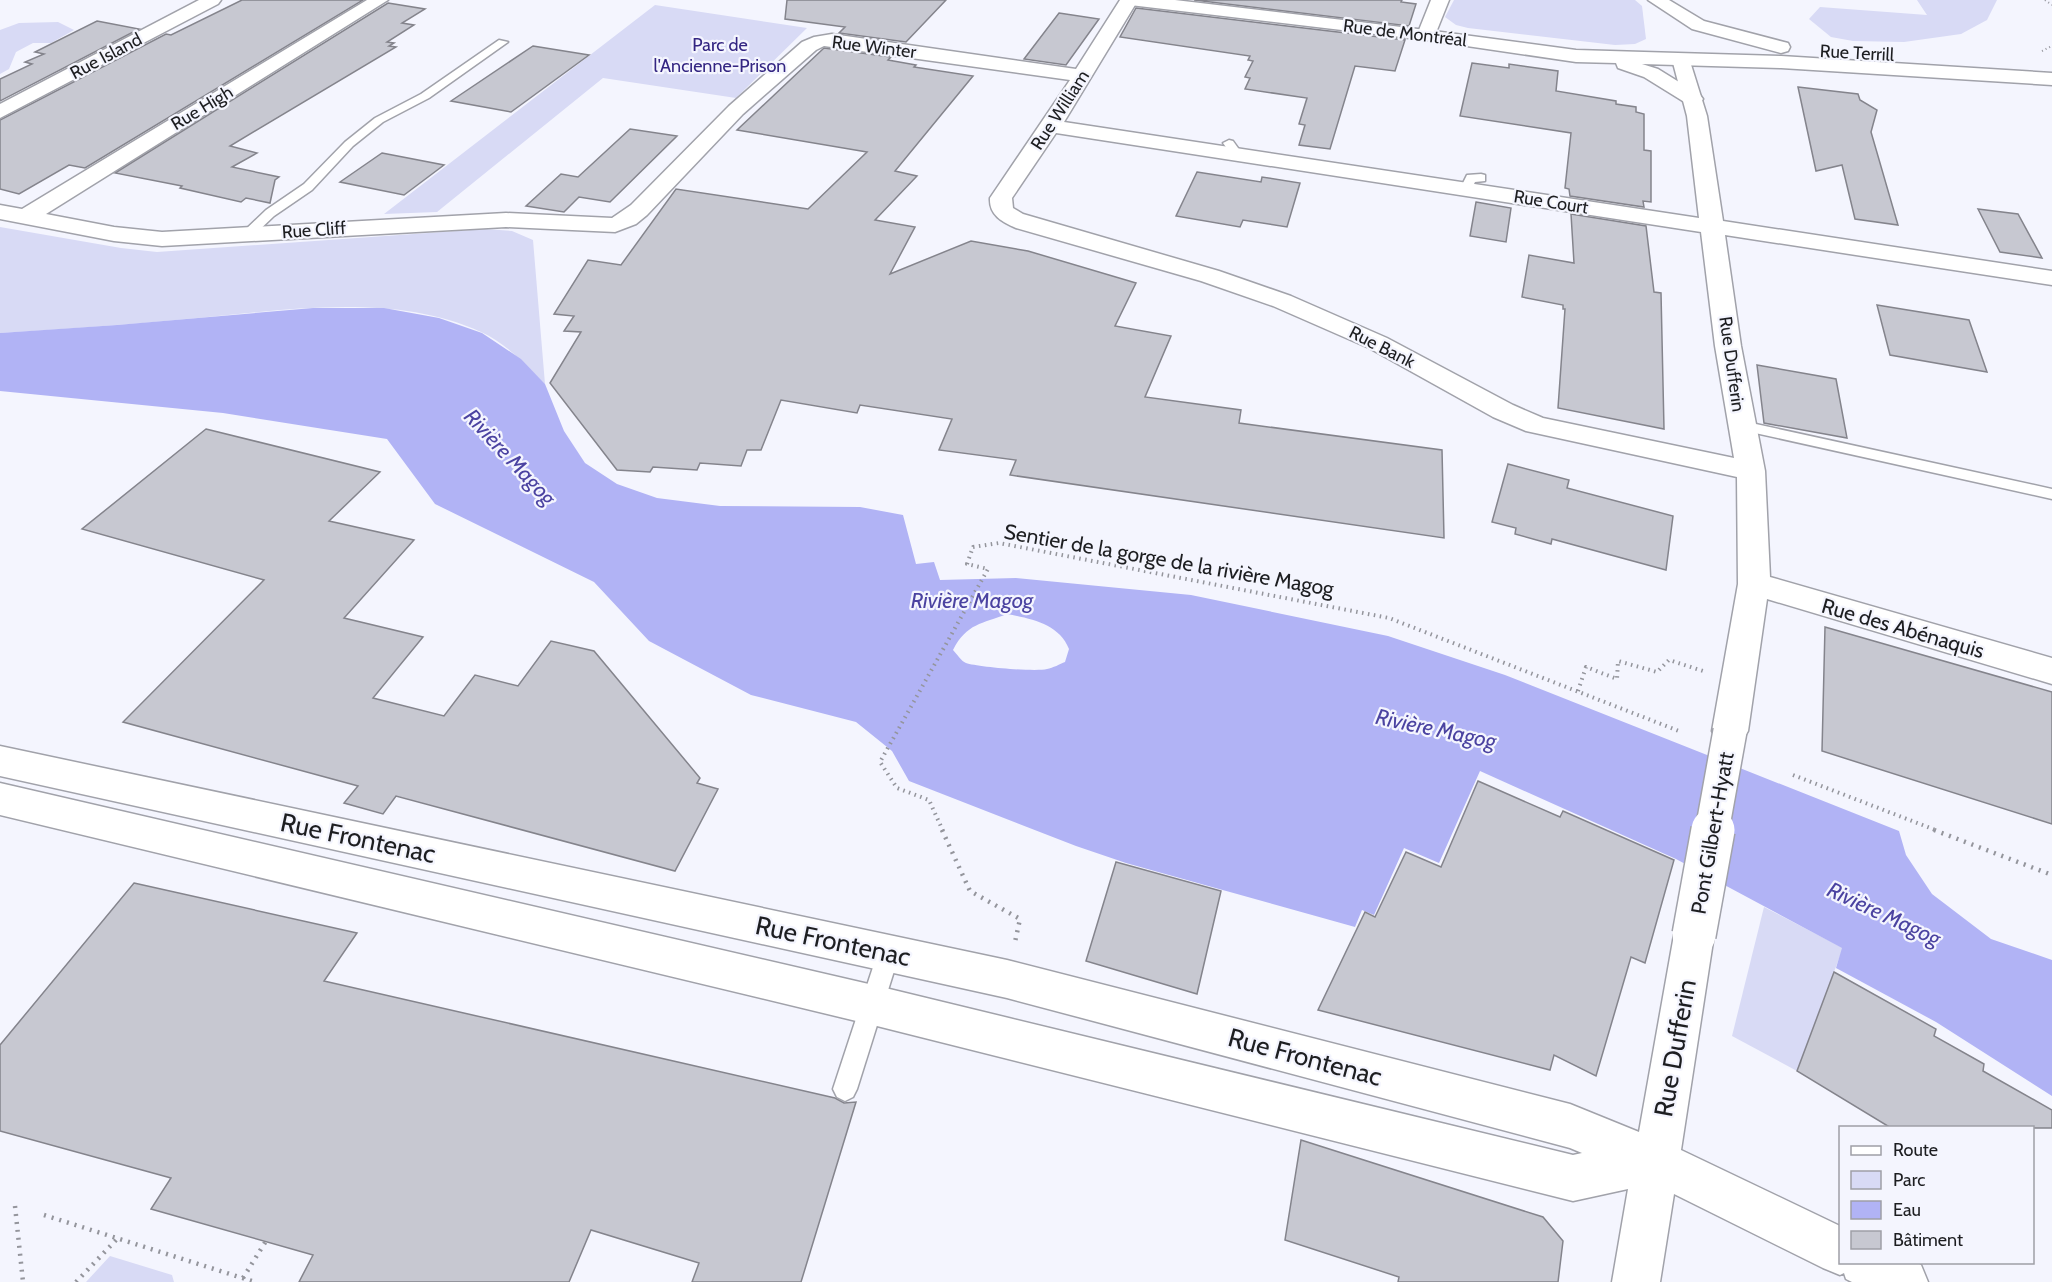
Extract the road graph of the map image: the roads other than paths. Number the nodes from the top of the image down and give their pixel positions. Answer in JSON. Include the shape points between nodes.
{"nodes":[{"id":1,"x":212,"y":0,"type":"edge"},
{"id":2,"x":379,"y":0,"type":"edge"},
{"id":3,"x":1129,"y":0,"type":"edge"},
{"id":4,"x":1440,"y":0,"type":"edge"},
{"id":5,"x":1665,"y":3,"type":"edge"},
{"id":6,"x":1426,"y":35,"type":"junction"},
{"id":7,"x":503,"y":42,"type":"dead end"},
{"id":8,"x":1677,"y":44,"type":"junction"},
{"id":9,"x":1576,"y":56,"type":"junction"},
{"id":10,"x":2052,"y":61,"type":"edge"},
{"id":11,"x":1082,"y":76,"type":"junction"},
{"id":12,"x":2052,"y":79,"type":"edge"},
{"id":13,"x":1693,"y":99,"type":"junction"},
{"id":14,"x":0,"y":112,"type":"edge"},
{"id":15,"x":1051,"y":126,"type":"junction"},
{"id":16,"x":0,"y":212,"type":"edge"},
{"id":17,"x":25,"y":217,"type":"junction"},
{"id":18,"x":1011,"y":217,"type":"joint"},
{"id":19,"x":628,"y":219,"type":"joint"},
{"id":20,"x":1712,"y":226,"type":"junction"},
{"id":21,"x":248,"y":234,"type":"junction"},
{"id":22,"x":2052,"y":278,"type":"edge"},
{"id":23,"x":1742,"y":426,"type":"junction"},
{"id":24,"x":1751,"y":471,"type":"junction"},
{"id":25,"x":2052,"y":494,"type":"edge"},
{"id":26,"x":1754,"y":584,"type":"junction"},
{"id":27,"x":2052,"y":671,"type":"edge"},
{"id":28,"x":1730,"y":731,"type":"joint"},
{"id":29,"x":2,"y":773,"type":"edge"},
{"id":30,"x":1694,"y":935,"type":"joint"},
{"id":31,"x":889,"y":952,"type":"junction"},
{"id":32,"x":873,"y":1005,"type":"junction"},
{"id":33,"x":845,"y":1089,"type":"dead end"},
{"id":34,"x":1655,"y":1161,"type":"junction"},
{"id":35,"x":1839,"y":1251,"type":"edge"},
{"id":36,"x":1865,"y":1264,"type":"edge"},
{"id":37,"x":1635,"y":1282,"type":"edge"},
{"id":38,"x":1904,"y":1282,"type":"edge"}],
"edges":[{"from":1,"to":14,"type":"street","name":"Rue Island"},
{"from":2,"to":17,"type":"street","name":"Rue High"},
{"from":3,"to":6,"type":"street","name":"Rue de Montréal"},
{"from":3,"to":11,"type":"street","name":"Rue William"},
{"from":4,"to":6,"type":"street"},
{"from":5,"to":8,"type":"street","name":"Rue Dufferin"},
{"from":5,"to":10,"type":"street","name":"Rue Terrill","via":[[1698,25],[1719,33],[1785,48]]},
{"from":6,"to":9,"type":"street","name":"Rue de Montréal"},
{"from":7,"to":21,"type":"lane","via":[[425,96],[370,126],[308,187]]},
{"from":8,"to":9,"type":"street","name":"Rue de Montréal"},
{"from":8,"to":12,"type":"street","name":"Rue Terrill","via":[[1781,62]]},
{"from":8,"to":13,"type":"street","name":"Rue Dufferin"},
{"from":9,"to":13,"type":"street","via":[[1627,64],[1651,73]]},
{"from":11,"to":15,"type":"street","name":"Rue William"},
{"from":11,"to":19,"type":"street","name":"Rue Winter","via":[[832,40],[814,42],[736,110]]},
{"from":13,"to":20,"type":"street","name":"Rue Dufferin"},
{"from":15,"to":18,"type":"street","name":"Rue William","via":[[1001,198],[1003,212]]},
{"from":15,"to":20,"type":"street","name":"Rue Court","via":[[1474,184]]},
{"from":16,"to":17,"type":"street","name":"Rue Cliff"},
{"from":17,"to":21,"type":"street","name":"Rue Cliff","via":[[162,239]]},
{"from":18,"to":24,"type":"street","name":"Rue Bank","via":[[1282,301],[1378,343],[1536,425]]},
{"from":19,"to":21,"type":"street","name":"Rue Cliff","via":[[604,226],[506,220]]},
{"from":20,"to":22,"type":"street","name":"Rue Court"},
{"from":20,"to":23,"type":"street","name":"Rue Dufferin"},
{"from":23,"to":24,"type":"street","name":"Rue Dufferin"},
{"from":23,"to":25,"type":"lane"},
{"from":24,"to":26,"type":"street","name":"Rue Dufferin"},
{"from":26,"to":27,"type":"street","name":"Rue des Abénaquis"},
{"from":26,"to":28,"type":"street","name":"Rue Dufferin"},
{"from":28,"to":30,"type":"street","name":"Pont Gilbert-Hyatt","bridge":true},
{"from":29,"to":31,"type":"street","name":"Rue Frontenac"},
{"from":29,"to":32,"type":"street","name":"Rue Frontenac"},
{"from":30,"to":34,"type":"street","name":"Rue Dufferin"},
{"from":31,"to":32,"type":"lane"},
{"from":31,"to":34,"type":"street","name":"Rue Frontenac","via":[[1007,979],[1570,1126]]},
{"from":32,"to":33,"type":"lane"},
{"from":32,"to":34,"type":"street","name":"Rue Frontenac","via":[[1573,1178]]},
{"from":34,"to":35,"type":"street","name":"Rue Frontenac"},
{"from":34,"to":37,"type":"street","name":"Rue Dufferin"},
{"from":36,"to":38,"type":"street"}]}
